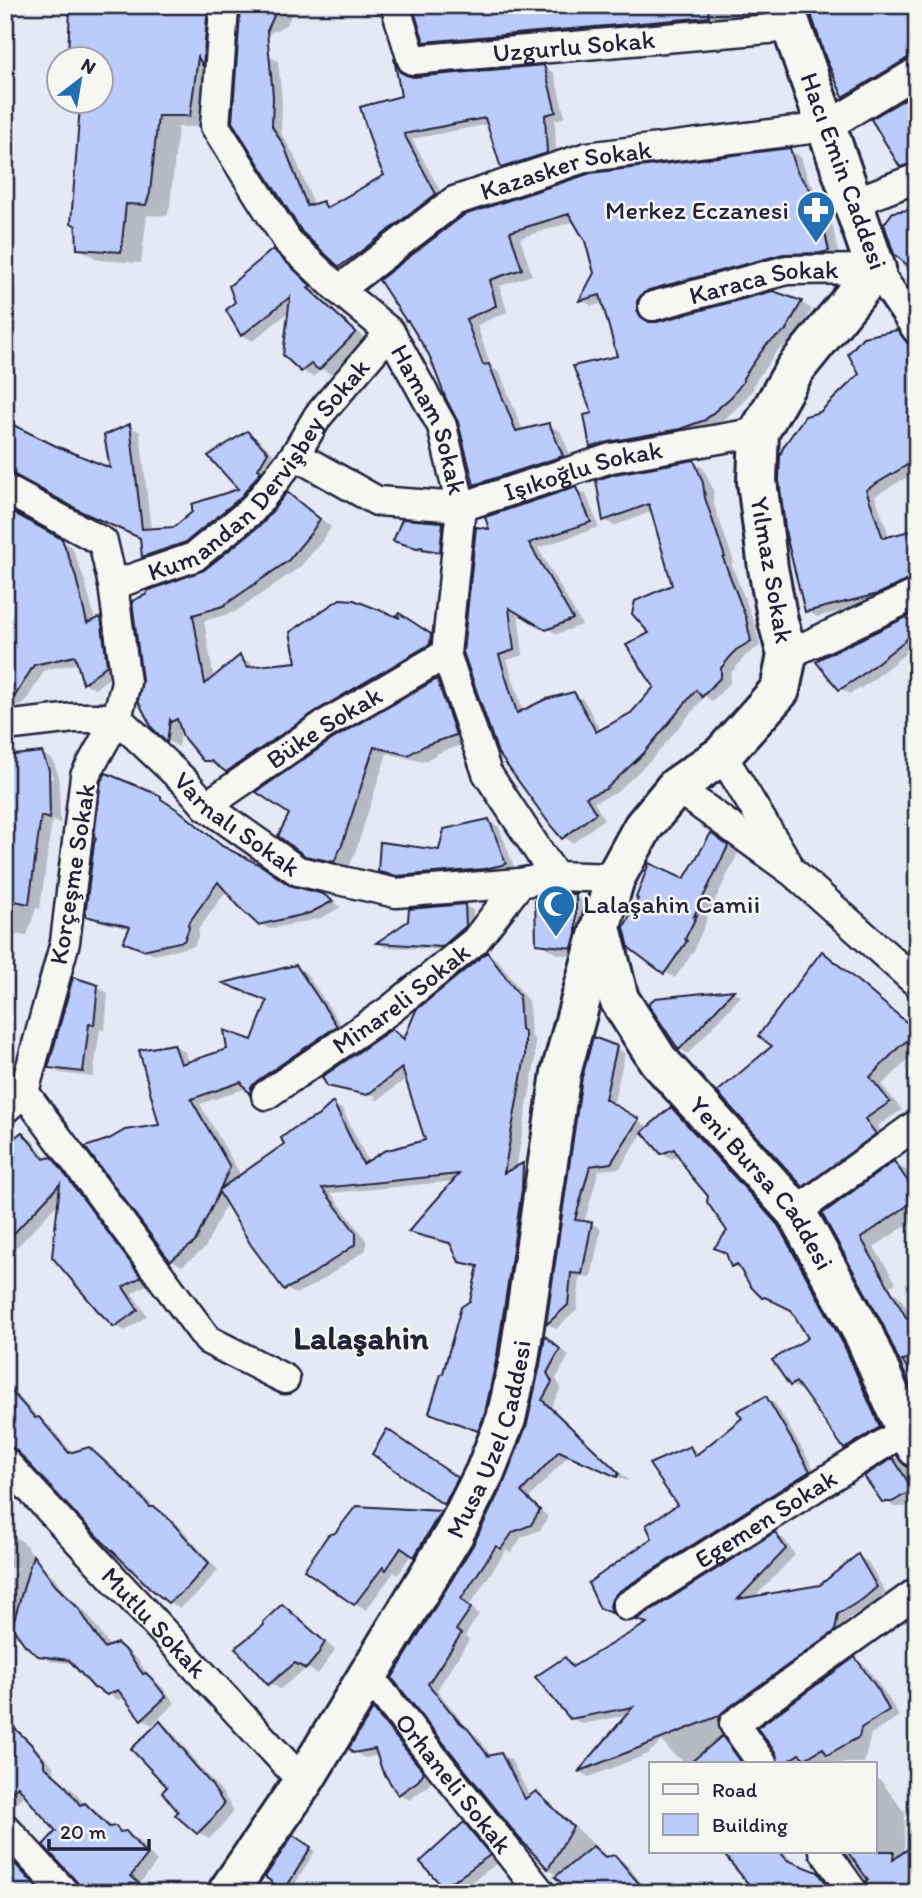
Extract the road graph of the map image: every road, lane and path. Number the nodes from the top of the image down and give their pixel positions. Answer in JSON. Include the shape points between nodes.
{"nodes":[{"id":1,"x":227,"y":5,"type":"edge"},
{"id":2,"x":395,"y":5,"type":"edge"},
{"id":3,"x":788,"y":16,"type":"edge"},
{"id":4,"x":917,"y":72,"type":"edge"},
{"id":5,"x":826,"y":127,"type":"junction"},
{"id":6,"x":917,"y":178,"type":"edge"},
{"id":7,"x":852,"y":203,"type":"junction"},
{"id":8,"x":876,"y":270,"type":"junction"},
{"id":9,"x":339,"y":290,"type":"junction"},
{"id":10,"x":653,"y":306,"type":"dead end"},
{"id":11,"x":917,"y":330,"type":"edge"},
{"id":12,"x":390,"y":332,"type":"junction"},
{"id":13,"x":759,"y":432,"type":"junction"},
{"id":14,"x":295,"y":454,"type":"junction"},
{"id":15,"x":5,"y":489,"type":"edge"},
{"id":16,"x":461,"y":508,"type":"junction"},
{"id":17,"x":113,"y":585,"type":"junction"},
{"id":18,"x":917,"y":594,"type":"edge"},
{"id":19,"x":446,"y":654,"type":"junction"},
{"id":20,"x":787,"y":655,"type":"junction"},
{"id":21,"x":117,"y":718,"type":"junction"},
{"id":22,"x":5,"y":726,"type":"edge"},
{"id":23,"x":722,"y":755,"type":"junction"},
{"id":24,"x":676,"y":787,"type":"junction"},
{"id":25,"x":206,"y":806,"type":"junction"},
{"id":26,"x":794,"y":873,"type":"junction"},
{"id":27,"x":555,"y":876,"type":"junction"},
{"id":28,"x":615,"y":878,"type":"junction"},
{"id":29,"x":520,"y":883,"type":"junction"},
{"id":30,"x":601,"y":925,"type":"junction"},
{"id":31,"x":917,"y":983,"type":"edge"},
{"id":32,"x":266,"y":1095,"type":"dead end"},
{"id":33,"x":14,"y":1101,"type":"edge"},
{"id":34,"x":917,"y":1124,"type":"edge"},
{"id":35,"x":796,"y":1212,"type":"junction"},
{"id":36,"x":285,"y":1379,"type":"dead end"},
{"id":37,"x":913,"y":1433,"type":"edge"},
{"id":38,"x":5,"y":1462,"type":"edge"},
{"id":39,"x":917,"y":1592,"type":"edge"},
{"id":40,"x":627,"y":1606,"type":"dead end"},
{"id":41,"x":368,"y":1675,"type":"junction"},
{"id":42,"x":761,"y":1762,"type":"edge"},
{"id":43,"x":303,"y":1782,"type":"junction"},
{"id":44,"x":5,"y":1828,"type":"edge"},
{"id":45,"x":825,"y":1853,"type":"edge"},
{"id":46,"x":65,"y":1893,"type":"edge"},
{"id":47,"x":227,"y":1893,"type":"edge"},
{"id":48,"x":541,"y":1893,"type":"edge"},
{"id":49,"x":854,"y":1893,"type":"edge"}],
"edges":[{"from":1,"to":9,"type":"street","name":"Hamam Sokak","via":[[215,126],[289,243]]},
{"from":2,"to":3,"type":"street","name":"Uzgurlu Sokak","via":[[412,60]]},
{"from":3,"to":5,"type":"main road","name":"Hacı Emin Caddesi"},
{"from":4,"to":5,"type":"street"},
{"from":5,"to":7,"type":"main road","name":"Hacı Emin Caddesi"},
{"from":5,"to":9,"type":"street","name":"Kazasker Sokak","via":[[586,157],[454,201]]},
{"from":6,"to":7,"type":"street"},
{"from":7,"to":8,"type":"main road","name":"Hacı Emin Caddesi"},
{"from":8,"to":10,"type":"street","name":"Karaca Sokak","via":[[787,270]]},
{"from":8,"to":11,"type":"street","name":"Hacı Emin Caddesi"},
{"from":8,"to":13,"type":"main road","name":"Yılmaz Sokak","via":[[795,369]]},
{"from":9,"to":12,"type":"street","name":"Hamam Sokak"},
{"from":12,"to":14,"type":"street","name":"Kumandan Dervişbey Sokak","via":[[318,416]]},
{"from":12,"to":16,"type":"street","name":"Hamam Sokak","via":[[442,426]]},
{"from":13,"to":16,"type":"street","name":"Işıkoğlu Sokak","via":[[611,458]]},
{"from":13,"to":20,"type":"main road","name":"Yılmaz Sokak","via":[[757,481],[768,568]]},
{"from":14,"to":16,"type":"street","name":"Işıkoğlu Sokak","via":[[377,501]]},
{"from":14,"to":17,"type":"street","name":"Kumandan Dervişbey Sokak","via":[[252,510],[194,557]]},
{"from":15,"to":17,"type":"street","name":"Korçeşme Sokak","via":[[103,542]]},
{"from":16,"to":19,"type":"street","name":"Hamam Sokak"},
{"from":17,"to":21,"type":"street","name":"Korçeşme Sokak","via":[[126,682]]},
{"from":18,"to":20,"type":"street"},
{"from":19,"to":25,"type":"street","name":"Büke Sokak","via":[[324,725]]},
{"from":19,"to":27,"type":"street","name":"Hamam Sokak","via":[[487,774]]},
{"from":20,"to":23,"type":"main road","name":"Yılmaz Sokak","via":[[780,690]]},
{"from":21,"to":22,"type":"street"},
{"from":21,"to":25,"type":"street","name":"Varnalı Sokak"},
{"from":21,"to":33,"type":"street","name":"Korçeşme Sokak","via":[[85,776],[65,942]]},
{"from":23,"to":24,"type":"main road","name":"Yılmaz Sokak"},
{"from":23,"to":26,"type":"street"},
{"from":24,"to":26,"type":"street"},
{"from":24,"to":28,"type":"main road","name":"Yılmaz Sokak","via":[[643,827]]},
{"from":25,"to":29,"type":"street","name":"Varnalı Sokak","via":[[298,871],[310,874],[396,893]]},
{"from":26,"to":31,"type":"street"},
{"from":27,"to":28,"type":"street","name":"Varnalı Sokak"},
{"from":27,"to":29,"type":"street","name":"Varnalı Sokak"},
{"from":28,"to":30,"type":"main road","name":"Yılmaz Sokak"},
{"from":29,"to":32,"type":"street","name":"Minareli Sokak","via":[[475,941],[390,1010]]},
{"from":30,"to":35,"type":"main road","name":"Yeni Bursa Caddesi","via":[[619,999],[658,1060]]},
{"from":30,"to":41,"type":"main road","name":"Musa Uzel Caddesi","via":[[561,1073],[519,1360],[506,1419],[454,1534]]},
{"from":33,"to":36,"type":"street","via":[[208,1340]]},
{"from":34,"to":35,"type":"street"},
{"from":35,"to":37,"type":"main road","name":"Yeni Bursa Caddesi"},
{"from":37,"to":40,"type":"street","name":"Egemen Sokak"},
{"from":38,"to":43,"type":"street","name":"Mutlu Sokak"},
{"from":39,"to":42,"type":"street","via":[[734,1724]]},
{"from":41,"to":43,"type":"main road","name":"Musa Uzel Caddesi"},
{"from":41,"to":48,"type":"street","name":"Orhaneli Sokak"},
{"from":43,"to":47,"type":"main road","name":"Musa Uzel Caddesi"},
{"from":44,"to":46,"type":"street"},
{"from":45,"to":49,"type":"street"}]}
